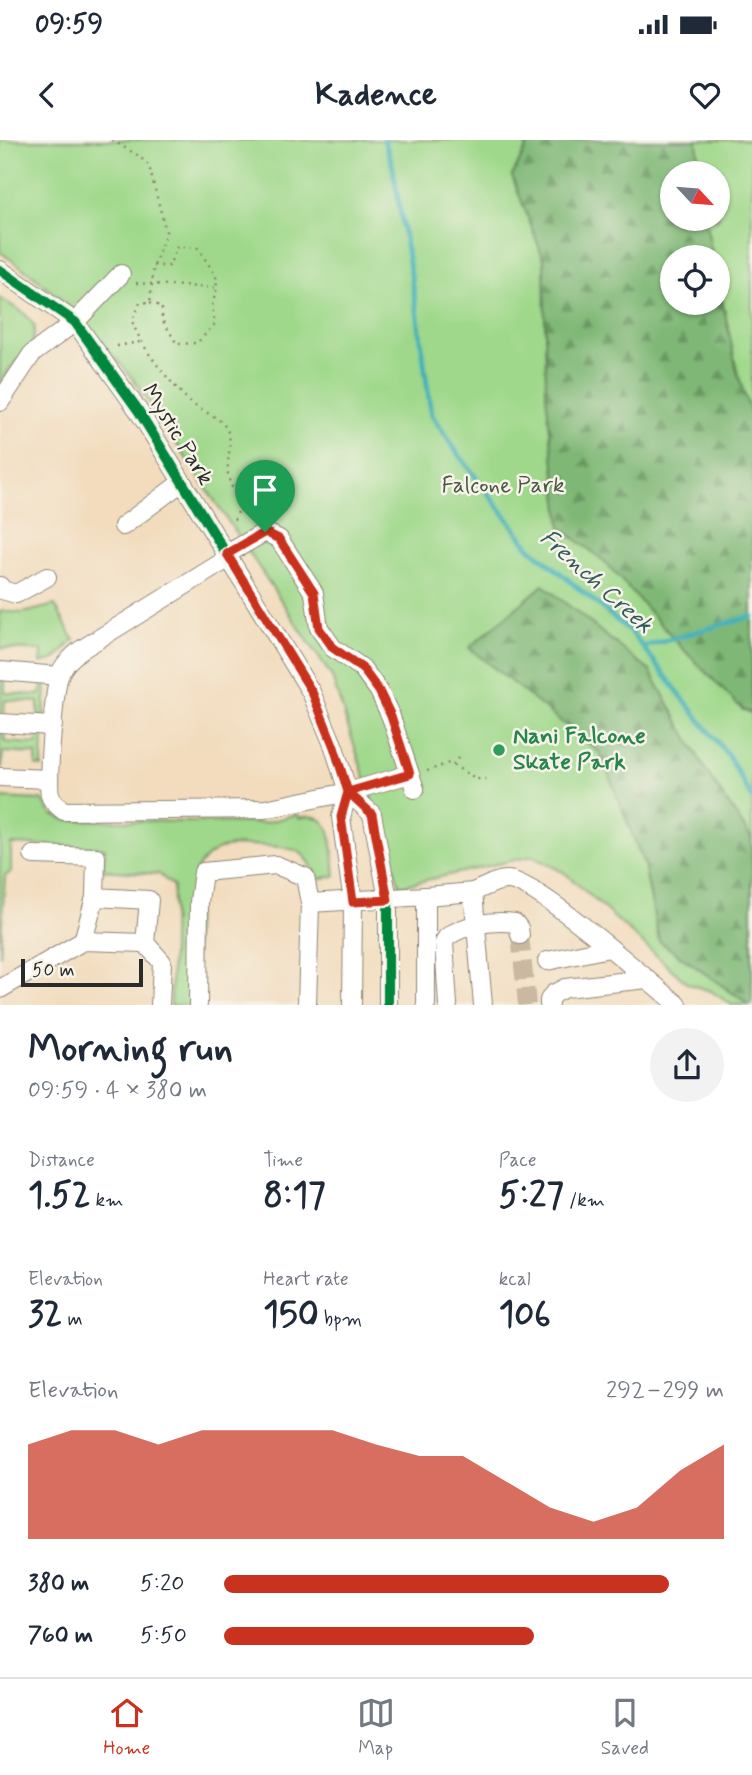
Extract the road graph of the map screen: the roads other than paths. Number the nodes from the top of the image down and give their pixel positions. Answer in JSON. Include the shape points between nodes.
{"nodes":[{"id":1,"x":0,"y":270,"type":"edge"},
{"id":2,"x":121,"y":274,"type":"road end"},
{"id":3,"x":75,"y":322,"type":"junction"},
{"id":4,"x":0,"y":402,"type":"edge"},
{"id":5,"x":182,"y":482,"type":"junction"},
{"id":6,"x":122,"y":526,"type":"dead end"},
{"id":7,"x":228,"y":556,"type":"junction"},
{"id":8,"x":47,"y":577,"type":"dead end"},
{"id":9,"x":0,"y":586,"type":"edge"},
{"id":10,"x":0,"y":671,"type":"edge"},
{"id":11,"x":59,"y":676,"type":"junction"},
{"id":12,"x":0,"y":723,"type":"edge"},
{"id":13,"x":54,"y":726,"type":"junction"},
{"id":14,"x":0,"y":777,"type":"edge"},
{"id":15,"x":49,"y":779,"type":"junction"},
{"id":16,"x":348,"y":792,"type":"junction"},
{"id":17,"x":33,"y":855,"type":"dead end"},
{"id":18,"x":473,"y":892,"type":"junction"},
{"id":19,"x":426,"y":896,"type":"junction"},
{"id":20,"x":95,"y":897,"type":"junction"},
{"id":21,"x":388,"y":900,"type":"junction"},
{"id":22,"x":353,"y":902,"type":"junction"},
{"id":23,"x":310,"y":903,"type":"junction"},
{"id":24,"x":476,"y":925,"type":"junction"},
{"id":25,"x":520,"y":935,"type":"dead end"},
{"id":26,"x":83,"y":941,"type":"junction"},
{"id":27,"x":145,"y":943,"type":"junction"},
{"id":28,"x":609,"y":948,"type":"junction"},
{"id":29,"x":547,"y":961,"type":"dead end"},
{"id":30,"x":647,"y":979,"type":"junction"},
{"id":31,"x":0,"y":989,"type":"edge"},
{"id":32,"x":159,"y":1005,"type":"edge"},
{"id":33,"x":198,"y":1005,"type":"edge"},
{"id":34,"x":307,"y":1005,"type":"edge"},
{"id":35,"x":352,"y":1005,"type":"edge"},
{"id":36,"x":388,"y":1005,"type":"edge"},
{"id":37,"x":426,"y":1005,"type":"edge"},
{"id":38,"x":448,"y":1005,"type":"edge"},
{"id":39,"x":483,"y":1005,"type":"edge"},
{"id":40,"x":549,"y":1005,"type":"edge"},
{"id":41,"x":678,"y":1005,"type":"edge"}],
"edges":[{"from":1,"to":3,"type":"street","name":"Mystic Park"},
{"from":2,"to":3,"type":"street"},
{"from":3,"to":4,"type":"street","via":[[32,354]]},
{"from":3,"to":5,"type":"street","name":"Mystic Park"},
{"from":5,"to":6,"type":"street"},
{"from":5,"to":7,"type":"street","name":"Mystic Park"},
{"from":7,"to":11,"type":"street","via":[[79,651]]},
{"from":7,"to":16,"type":"street","name":"Mystic Park","via":[[312,692]]},
{"from":7,"to":16,"type":"street","via":[[265,532],[279,539],[314,593],[319,628],[333,648],[362,668],[379,691],[412,779]]},
{"from":8,"to":9,"type":"street","via":[[16,594]]},
{"from":10,"to":11,"type":"street"},
{"from":11,"to":13,"type":"street"},
{"from":12,"to":13,"type":"street"},
{"from":13,"to":15,"type":"street"},
{"from":14,"to":15,"type":"street"},
{"from":15,"to":16,"type":"street","via":[[50,797],[64,811],[265,809]]},
{"from":16,"to":21,"type":"street","name":"Mystic Park","via":[[372,814]]},
{"from":16,"to":22,"type":"street","name":"Mystic Park","via":[[341,817]]},
{"from":17,"to":20,"type":"street","via":[[96,857]]},
{"from":18,"to":19,"type":"street"},
{"from":18,"to":24,"type":"street"},
{"from":18,"to":28,"type":"street","via":[[507,879],[522,883]]},
{"from":19,"to":21,"type":"street"},
{"from":19,"to":37,"type":"street"},
{"from":20,"to":26,"type":"street"},
{"from":20,"to":27,"type":"street","via":[[149,900]]},
{"from":21,"to":22,"type":"street"},
{"from":21,"to":36,"type":"street","name":"Mystic Park"},
{"from":22,"to":23,"type":"street"},
{"from":22,"to":35,"type":"street","name":"Mystic Park"},
{"from":23,"to":33,"type":"street","via":[[305,877],[276,865],[203,872]]},
{"from":23,"to":34,"type":"street"},
{"from":24,"to":25,"type":"street","via":[[515,923]]},
{"from":24,"to":38,"type":"street","via":[[454,932],[444,943]]},
{"from":24,"to":39,"type":"street"},
{"from":26,"to":27,"type":"street"},
{"from":26,"to":31,"type":"street"},
{"from":27,"to":32,"type":"street","via":[[162,962]]},
{"from":28,"to":29,"type":"street"},
{"from":28,"to":30,"type":"street"},
{"from":30,"to":40,"type":"street","via":[[565,988],[553,994]]},
{"from":30,"to":41,"type":"street"}]}
